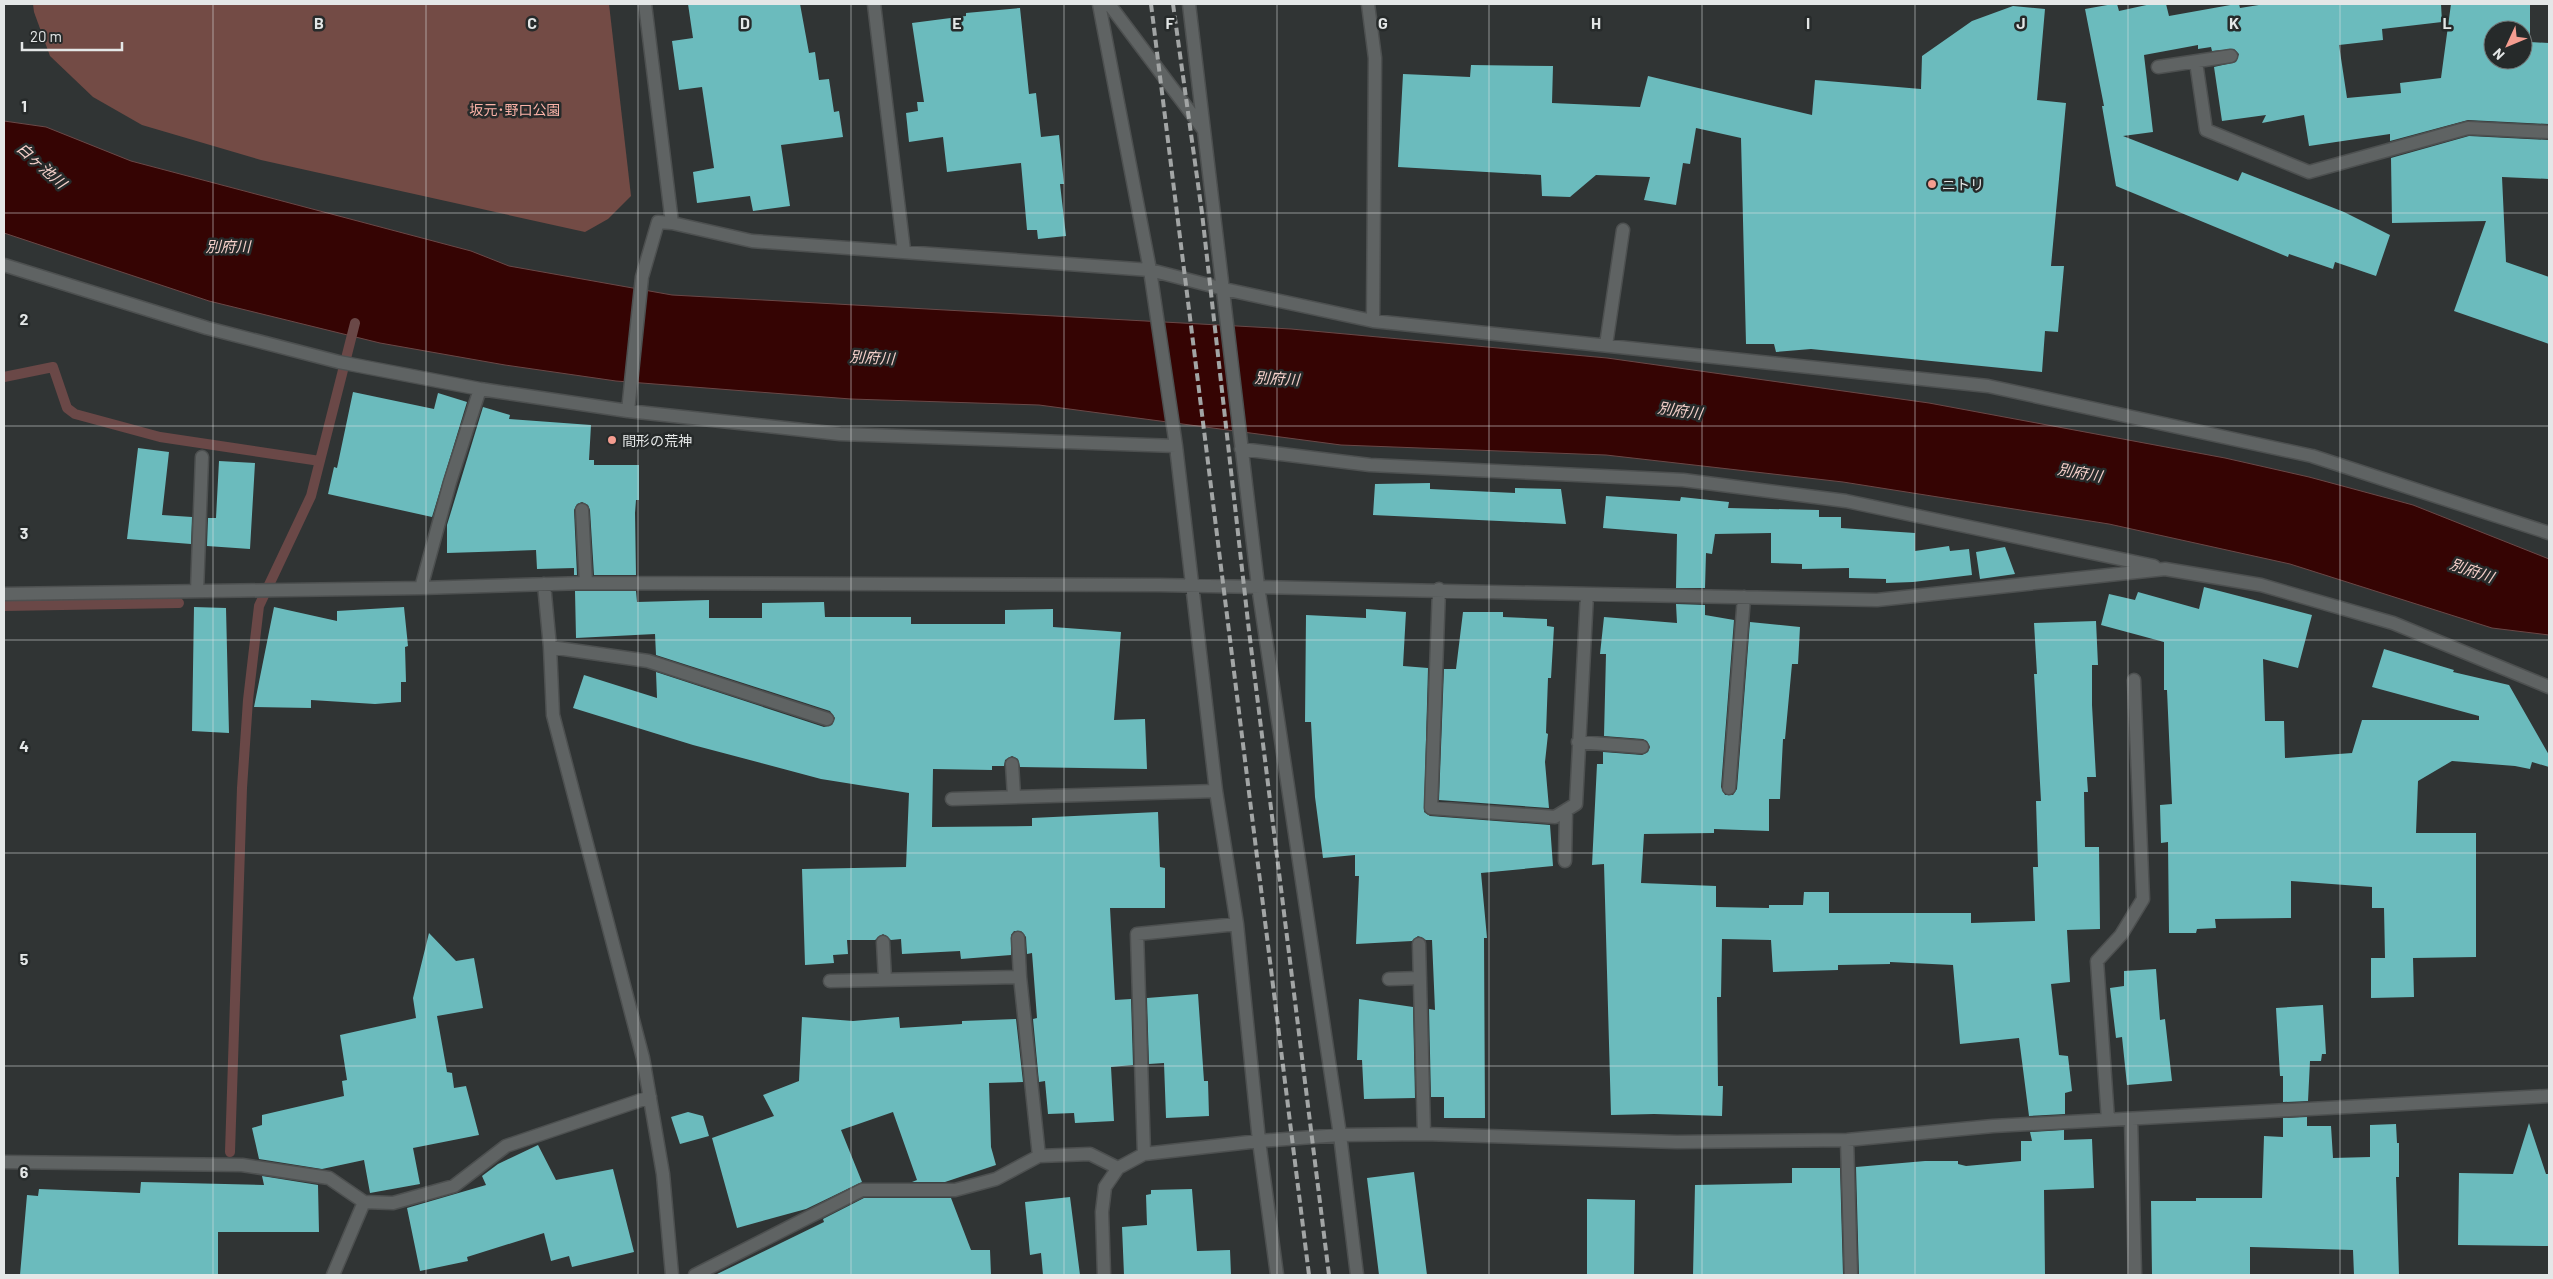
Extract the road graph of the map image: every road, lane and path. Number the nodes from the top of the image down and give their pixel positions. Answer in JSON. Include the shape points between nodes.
{"nodes":[{"id":1,"x":645,"y":4,"type":"edge"},
{"id":2,"x":874,"y":4,"type":"edge"},
{"id":3,"x":1099,"y":4,"type":"edge"},
{"id":4,"x":1109,"y":4,"type":"edge"},
{"id":5,"x":1189,"y":4,"type":"edge"},
{"id":6,"x":1368,"y":4,"type":"edge"},
{"id":7,"x":2231,"y":56,"type":"dead end"},
{"id":8,"x":2196,"y":62,"type":"junction"},
{"id":9,"x":2158,"y":67,"type":"dead end"},
{"id":10,"x":1205,"y":131,"type":"junction"},
{"id":11,"x":2549,"y":132,"type":"edge"},
{"id":12,"x":672,"y":223,"type":"junction"},
{"id":13,"x":1623,"y":230,"type":"dead end"},
{"id":14,"x":904,"y":251,"type":"junction"},
{"id":15,"x":4,"y":265,"type":"edge"},
{"id":16,"x":1150,"y":270,"type":"junction"},
{"id":17,"x":1224,"y":289,"type":"junction"},
{"id":18,"x":1373,"y":321,"type":"junction"},
{"id":19,"x":1606,"y":345,"type":"junction"},
{"id":20,"x":480,"y":389,"type":"junction"},
{"id":21,"x":628,"y":411,"type":"junction"},
{"id":22,"x":1176,"y":446,"type":"junction"},
{"id":23,"x":1241,"y":449,"type":"junction"},
{"id":24,"x":202,"y":457,"type":"dead end"},
{"id":25,"x":582,"y":510,"type":"dead end"},
{"id":26,"x":2549,"y":533,"type":"edge"},
{"id":27,"x":2165,"y":569,"type":"junction"},
{"id":28,"x":586,"y":583,"type":"junction"},
{"id":29,"x":544,"y":584,"type":"junction"},
{"id":30,"x":1192,"y":585,"type":"junction"},
{"id":31,"x":1258,"y":586,"type":"junction"},
{"id":32,"x":421,"y":588,"type":"junction"},
{"id":33,"x":1439,"y":589,"type":"junction"},
{"id":34,"x":197,"y":591,"type":"junction"},
{"id":35,"x":4,"y":594,"type":"edge"},
{"id":36,"x":1587,"y":594,"type":"junction"},
{"id":37,"x":1744,"y":597,"type":"junction"},
{"id":38,"x":550,"y":647,"type":"junction"},
{"id":39,"x":2134,"y":680,"type":"dead end"},
{"id":40,"x":2549,"y":687,"type":"edge"},
{"id":41,"x":827,"y":720,"type":"dead end"},
{"id":42,"x":1578,"y":742,"type":"junction"},
{"id":43,"x":1642,"y":747,"type":"dead end"},
{"id":44,"x":1012,"y":764,"type":"dead end"},
{"id":45,"x":1729,"y":788,"type":"dead end"},
{"id":46,"x":1216,"y":791,"type":"junction"},
{"id":47,"x":1014,"y":796,"type":"junction"},
{"id":48,"x":952,"y":799,"type":"dead end"},
{"id":49,"x":1566,"y":810,"type":"junction"},
{"id":50,"x":1565,"y":861,"type":"dead end"},
{"id":51,"x":1237,"y":924,"type":"junction"},
{"id":52,"x":1018,"y":938,"type":"dead end"},
{"id":53,"x":883,"y":942,"type":"dead end"},
{"id":54,"x":1420,"y":944,"type":"dead end"},
{"id":55,"x":1020,"y":977,"type":"junction"},
{"id":56,"x":1420,"y":978,"type":"junction"},
{"id":57,"x":1388,"y":979,"type":"dead end"},
{"id":58,"x":885,"y":980,"type":"junction"},
{"id":59,"x":830,"y":981,"type":"dead end"},
{"id":60,"x":2549,"y":1096,"type":"edge"},
{"id":61,"x":650,"y":1097,"type":"junction"},
{"id":62,"x":2131,"y":1119,"type":"junction"},
{"id":63,"x":2108,"y":1120,"type":"junction"},
{"id":64,"x":1424,"y":1134,"type":"junction"},
{"id":65,"x":1340,"y":1135,"type":"junction"},
{"id":66,"x":1847,"y":1140,"type":"junction"},
{"id":67,"x":1259,"y":1141,"type":"junction"},
{"id":68,"x":1144,"y":1154,"type":"junction"},
{"id":69,"x":1039,"y":1156,"type":"junction"},
{"id":70,"x":4,"y":1162,"type":"edge"},
{"id":71,"x":1118,"y":1168,"type":"junction"},
{"id":72,"x":364,"y":1202,"type":"junction"},
{"id":73,"x":333,"y":1275,"type":"edge"},
{"id":74,"x":672,"y":1275,"type":"edge"},
{"id":75,"x":695,"y":1275,"type":"edge"},
{"id":76,"x":1104,"y":1275,"type":"edge"},
{"id":77,"x":1277,"y":1275,"type":"edge"},
{"id":78,"x":1357,"y":1275,"type":"edge"},
{"id":79,"x":1852,"y":1275,"type":"edge"},
{"id":80,"x":2135,"y":1275,"type":"edge"}],
"edges":[{"from":1,"to":12,"type":"street"},
{"from":2,"to":14,"type":"street"},
{"from":3,"to":16,"type":"street"},
{"from":4,"to":10,"type":"street"},
{"from":5,"to":10,"type":"street"},
{"from":6,"to":18,"type":"street","via":[[1375,58]]},
{"from":7,"to":8,"type":"street"},
{"from":8,"to":9,"type":"street"},
{"from":8,"to":11,"type":"street","via":[[2206,130],[2309,172],[2468,128]]},
{"from":10,"to":17,"type":"street"},
{"from":12,"to":14,"type":"street","via":[[752,241]]},
{"from":12,"to":21,"type":"street","via":[[658,222],[642,277]]},
{"from":13,"to":19,"type":"street"},
{"from":14,"to":16,"type":"street"},
{"from":15,"to":20,"type":"street","via":[[208,328],[339,362]]},
{"from":16,"to":17,"type":"street"},
{"from":16,"to":22,"type":"street"},
{"from":17,"to":18,"type":"street"},
{"from":17,"to":23,"type":"street"},
{"from":18,"to":19,"type":"street"},
{"from":19,"to":26,"type":"street","via":[[1988,386],[2312,456]]},
{"from":20,"to":21,"type":"street"},
{"from":20,"to":32,"type":"street"},
{"from":21,"to":22,"type":"street","via":[[840,434]]},
{"from":22,"to":30,"type":"street"},
{"from":23,"to":27,"type":"street","via":[[1370,465],[1683,480],[1846,501]]},
{"from":23,"to":31,"type":"street"},
{"from":24,"to":34,"type":"street"},
{"from":25,"to":28,"type":"street"},
{"from":27,"to":37,"type":"street","via":[[1877,600]]},
{"from":27,"to":40,"type":"street","via":[[2261,586],[2393,623]]},
{"from":28,"to":29,"type":"street"},
{"from":28,"to":30,"type":"street"},
{"from":29,"to":32,"type":"street"},
{"from":29,"to":38,"type":"street"},
{"from":30,"to":31,"type":"street"},
{"from":30,"to":46,"type":"street"},
{"from":31,"to":33,"type":"street"},
{"from":31,"to":65,"type":"street"},
{"from":32,"to":34,"type":"street"},
{"from":33,"to":36,"type":"street"},
{"from":33,"to":49,"type":"street","via":[[1431,808],[1555,816]]},
{"from":34,"to":35,"type":"street"},
{"from":36,"to":37,"type":"street"},
{"from":36,"to":42,"type":"street"},
{"from":37,"to":45,"type":"street"},
{"from":38,"to":41,"type":"street","via":[[648,661]]},
{"from":38,"to":61,"type":"street","via":[[553,715],[643,1058]]},
{"from":39,"to":63,"type":"street","via":[[2143,899],[2121,935],[2097,961]]},
{"from":42,"to":43,"type":"street"},
{"from":42,"to":49,"type":"street","via":[[1576,804]]},
{"from":44,"to":47,"type":"street"},
{"from":46,"to":47,"type":"street"},
{"from":46,"to":51,"type":"street"},
{"from":47,"to":48,"type":"street"},
{"from":49,"to":50,"type":"street"},
{"from":51,"to":67,"type":"street"},
{"from":51,"to":68,"type":"street","via":[[1137,934]]},
{"from":52,"to":55,"type":"street"},
{"from":53,"to":58,"type":"street"},
{"from":54,"to":56,"type":"street"},
{"from":55,"to":58,"type":"street"},
{"from":55,"to":69,"type":"street"},
{"from":56,"to":57,"type":"street"},
{"from":56,"to":64,"type":"street"},
{"from":58,"to":59,"type":"street"},
{"from":60,"to":62,"type":"street"},
{"from":61,"to":72,"type":"street","via":[[506,1146],[454,1186],[393,1203]]},
{"from":61,"to":74,"type":"street","via":[[663,1174]]},
{"from":62,"to":63,"type":"street"},
{"from":62,"to":80,"type":"street"},
{"from":63,"to":66,"type":"street","via":[[1992,1126]]},
{"from":64,"to":65,"type":"street"},
{"from":64,"to":66,"type":"street","via":[[1677,1142]]},
{"from":65,"to":67,"type":"street"},
{"from":65,"to":78,"type":"street"},
{"from":66,"to":79,"type":"street"},
{"from":67,"to":68,"type":"street"},
{"from":67,"to":77,"type":"street"},
{"from":68,"to":71,"type":"street"},
{"from":69,"to":71,"type":"street","via":[[1090,1154]]},
{"from":69,"to":75,"type":"street","via":[[996,1179],[955,1190],[862,1190]]},
{"from":70,"to":72,"type":"street","via":[[242,1165],[329,1178]]},
{"from":71,"to":76,"type":"street","via":[[1105,1187],[1102,1212]]},
{"from":72,"to":73,"type":"street"}]}
